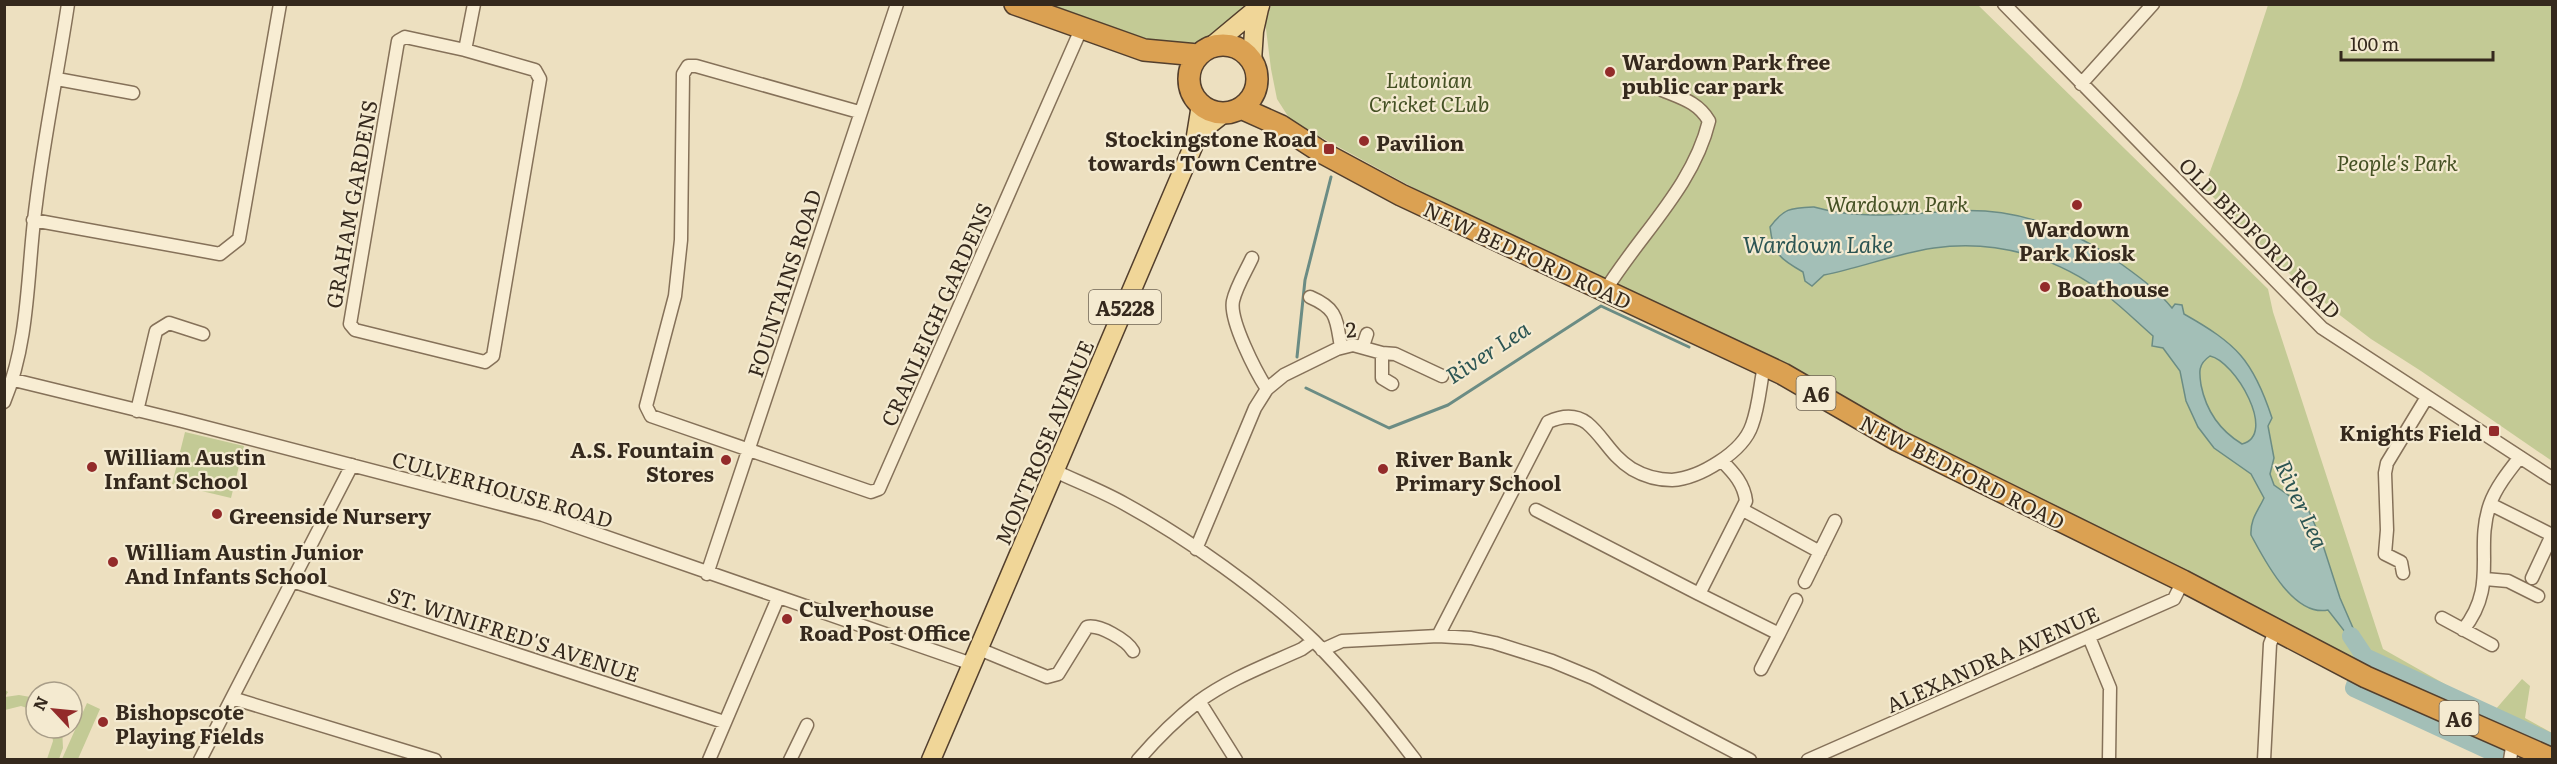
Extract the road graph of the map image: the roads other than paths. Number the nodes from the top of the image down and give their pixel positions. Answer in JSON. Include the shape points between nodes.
{"nodes":[{"id":1,"x":68,"y":4,"type":"edge"},
{"id":2,"x":280,"y":4,"type":"edge"},
{"id":3,"x":474,"y":4,"type":"edge"},
{"id":4,"x":897,"y":4,"type":"edge"},
{"id":5,"x":1016,"y":4,"type":"edge"},
{"id":6,"x":2004,"y":4,"type":"edge"},
{"id":7,"x":2153,"y":4,"type":"edge"},
{"id":8,"x":1260,"y":5,"type":"edge"},
{"id":9,"x":1082,"y":27,"type":"junction"},
{"id":10,"x":465,"y":50,"type":"junction"},
{"id":11,"x":1144,"y":50,"type":"junction"},
{"id":12,"x":1205,"y":50,"type":"junction"},
{"id":13,"x":1255,"y":70,"type":"junction"},
{"id":14,"x":57,"y":79,"type":"junction"},
{"id":15,"x":2081,"y":84,"type":"junction"},
{"id":16,"x":1662,"y":90,"type":"dead end"},
{"id":17,"x":133,"y":93,"type":"dead end"},
{"id":18,"x":1195,"y":98,"type":"junction"},
{"id":19,"x":1232,"y":111,"type":"junction"},
{"id":20,"x":859,"y":112,"type":"junction"},
{"id":21,"x":1281,"y":126,"type":"junction"},
{"id":22,"x":1195,"y":142,"type":"junction"},
{"id":23,"x":33,"y":220,"type":"junction"},
{"id":24,"x":1252,"y":258,"type":"dead end"},
{"id":25,"x":1605,"y":291,"type":"junction"},
{"id":26,"x":1310,"y":297,"type":"dead end"},
{"id":27,"x":203,"y":334,"type":"dead end"},
{"id":28,"x":1341,"y":347,"type":"junction"},
{"id":29,"x":1382,"y":353,"type":"junction"},
{"id":30,"x":1764,"y":366,"type":"junction"},
{"id":31,"x":1442,"y":376,"type":"dead end"},
{"id":32,"x":14,"y":380,"type":"junction"},
{"id":33,"x":1392,"y":384,"type":"dead end"},
{"id":34,"x":1267,"y":388,"type":"junction"},
{"id":35,"x":2427,"y":397,"type":"junction"},
{"id":36,"x":4,"y":402,"type":"edge"},
{"id":37,"x":136,"y":411,"type":"junction"},
{"id":38,"x":748,"y":450,"type":"junction"},
{"id":39,"x":2520,"y":457,"type":"junction"},
{"id":40,"x":1722,"y":461,"type":"junction"},
{"id":41,"x":352,"y":465,"type":"junction"},
{"id":42,"x":1054,"y":471,"type":"junction"},
{"id":43,"x":2553,"y":478,"type":"edge"},
{"id":44,"x":2490,"y":504,"type":"junction"},
{"id":45,"x":1536,"y":510,"type":"dead end"},
{"id":46,"x":1743,"y":510,"type":"junction"},
{"id":47,"x":1836,"y":521,"type":"dead end"},
{"id":48,"x":2552,"y":538,"type":"edge"},
{"id":49,"x":1196,"y":549,"type":"junction"},
{"id":50,"x":1820,"y":552,"type":"junction"},
{"id":51,"x":2403,"y":573,"type":"dead end"},
{"id":52,"x":707,"y":574,"type":"junction"},
{"id":53,"x":2532,"y":578,"type":"dead end"},
{"id":54,"x":2485,"y":579,"type":"junction"},
{"id":55,"x":292,"y":581,"type":"junction"},
{"id":56,"x":2183,"y":581,"type":"junction"},
{"id":57,"x":1805,"y":582,"type":"dead end"},
{"id":58,"x":1699,"y":594,"type":"junction"},
{"id":59,"x":2538,"y":596,"type":"dead end"},
{"id":60,"x":778,"y":598,"type":"junction"},
{"id":61,"x":1796,"y":600,"type":"dead end"},
{"id":62,"x":2442,"y":618,"type":"dead end"},
{"id":63,"x":2276,"y":629,"type":"junction"},
{"id":64,"x":2463,"y":630,"type":"junction"},
{"id":65,"x":1779,"y":634,"type":"junction"},
{"id":66,"x":1438,"y":636,"type":"junction"},
{"id":67,"x":2090,"y":637,"type":"junction"},
{"id":68,"x":1317,"y":645,"type":"junction"},
{"id":69,"x":2492,"y":645,"type":"dead end"},
{"id":70,"x":1133,"y":651,"type":"dead end"},
{"id":71,"x":975,"y":656,"type":"junction"},
{"id":72,"x":1761,"y":669,"type":"dead end"},
{"id":73,"x":232,"y":698,"type":"junction"},
{"id":74,"x":1199,"y":702,"type":"junction"},
{"id":75,"x":724,"y":723,"type":"junction"},
{"id":76,"x":807,"y":725,"type":"dead end"},
{"id":77,"x":2512,"y":750,"type":"edge"},
{"id":78,"x":200,"y":759,"type":"edge"},
{"id":79,"x":435,"y":759,"type":"edge"},
{"id":80,"x":709,"y":759,"type":"edge"},
{"id":81,"x":790,"y":759,"type":"edge"},
{"id":82,"x":931,"y":759,"type":"edge"},
{"id":83,"x":1138,"y":759,"type":"edge"},
{"id":84,"x":1236,"y":759,"type":"edge"},
{"id":85,"x":1415,"y":759,"type":"edge"},
{"id":86,"x":1750,"y":759,"type":"edge"},
{"id":87,"x":1808,"y":759,"type":"edge"},
{"id":88,"x":2109,"y":759,"type":"edge"},
{"id":89,"x":2264,"y":759,"type":"edge"},
{"id":90,"x":2553,"y":759,"type":"edge"}],
"edges":[{"from":1,"to":14,"type":"street"},
{"from":2,"to":23,"type":"street","via":[[239,239],[219,254]]},
{"from":3,"to":10,"type":"street"},
{"from":4,"to":20,"type":"street","name":"FOUNTAINS ROAD"},
{"from":5,"to":9,"type":"highway"},
{"from":6,"to":15,"type":"street","name":"OLD BEDFORD ROAD"},
{"from":7,"to":15,"type":"street"},
{"from":8,"to":12,"type":"main road"},
{"from":8,"to":13,"type":"main road","via":[[1254,31]]},
{"from":9,"to":11,"type":"highway"},
{"from":9,"to":38,"type":"street","name":"CRANLEIGH GARDENS","via":[[879,489],[871,492]]},
{"from":10,"to":10,"type":"street","name":"GRAHAM GARDENS","via":[[535,70],[540,79],[493,356],[485,362],[355,330],[350,324],[398,41],[405,37]]},
{"from":11,"to":12,"type":"highway"},
{"from":11,"to":18,"type":"highway","via":[[1180,77]]},
{"from":12,"to":13,"type":"highway","via":[[1224,44],[1235,46],[1245,52]]},
{"from":12,"to":18,"type":"highway","via":[[1189,72]]},
{"from":13,"to":19,"type":"highway","via":[[1255,91],[1250,100]]},
{"from":13,"to":21,"type":"highway","name":"NEW BEDFORD ROAD","number":"A6","via":[[1267,103]]},
{"from":14,"to":17,"type":"street"},
{"from":14,"to":23,"type":"street"},
{"from":15,"to":35,"type":"street","name":"OLD BEDFORD ROAD","via":[[2322,328]]},
{"from":16,"to":25,"type":"street","via":[[1702,109],[1709,121],[1703,145],[1677,192]]},
{"from":18,"to":19,"type":"highway","via":[[1208,110]]},
{"from":18,"to":22,"type":"main road","name":"MONTROSE AVENUE","number":"A5228"},
{"from":19,"to":21,"type":"highway","name":"NEW BEDFORD ROAD","number":"A6"},
{"from":19,"to":22,"type":"main road","name":"MONTROSE AVENUE","number":"A5228","via":[[1210,124]]},
{"from":20,"to":38,"type":"street","name":"FOUNTAINS ROAD"},
{"from":20,"to":38,"type":"street","name":"CRANLEIGH GARDENS","via":[[696,66],[688,66],[683,74],[681,240],[675,296],[645,406],[651,416]]},
{"from":21,"to":25,"type":"highway","name":"NEW BEDFORD ROAD","number":"A6","via":[[1401,195]]},
{"from":22,"to":42,"type":"main road","name":"MONTROSE AVENUE","number":"A5228"},
{"from":23,"to":32,"type":"street"},
{"from":24,"to":34,"type":"street","via":[[1232,302],[1243,343]]},
{"from":25,"to":30,"type":"highway","name":"NEW BEDFORD ROAD","number":"A6"},
{"from":26,"to":28,"type":"street","via":[[1332,310]]},
{"from":27,"to":37,"type":"street","via":[[169,324],[156,331]]},
{"from":28,"to":29,"type":"street","name":"2","via":[[1365,340]]},
{"from":28,"to":34,"type":"street","name":"2","via":[[1284,375]]},
{"from":29,"to":31,"type":"street","name":"2","via":[[1395,354]]},
{"from":29,"to":33,"type":"street","via":[[1382,378]]},
{"from":30,"to":40,"type":"street","via":[[1752,426],[1740,445]]},
{"from":30,"to":56,"type":"highway","name":"NEW BEDFORD ROAD","number":"A6","via":[[1913,448]]},
{"from":32,"to":36,"type":"street"},
{"from":32,"to":37,"type":"street","name":"CULVERHOUSE ROAD"},
{"from":34,"to":49,"type":"street"},
{"from":35,"to":39,"type":"street","name":"OLD BEDFORD ROAD"},
{"from":35,"to":51,"type":"street","via":[[2387,463],[2385,473],[2385,554],[2401,562]]},
{"from":37,"to":41,"type":"street","name":"CULVERHOUSE ROAD"},
{"from":38,"to":52,"type":"street","name":"FOUNTAINS ROAD"},
{"from":39,"to":43,"type":"street","name":"OLD BEDFORD ROAD"},
{"from":39,"to":44,"type":"street"},
{"from":40,"to":46,"type":"street","via":[[1744,489]]},
{"from":40,"to":66,"type":"street","via":[[1673,480],[1654,478],[1613,455],[1587,423],[1571,416],[1548,422]]},
{"from":41,"to":52,"type":"street","name":"CULVERHOUSE ROAD","via":[[543,515]]},
{"from":41,"to":55,"type":"street"},
{"from":42,"to":49,"type":"street","via":[[1123,503]]},
{"from":42,"to":71,"type":"main road","name":"MONTROSE AVENUE","number":"A5228"},
{"from":44,"to":48,"type":"street"},
{"from":44,"to":54,"type":"street","via":[[2485,533]]},
{"from":45,"to":58,"type":"street"},
{"from":46,"to":50,"type":"street"},
{"from":46,"to":58,"type":"street"},
{"from":47,"to":50,"type":"street"},
{"from":48,"to":53,"type":"street"},
{"from":49,"to":68,"type":"street","via":[[1251,588]]},
{"from":50,"to":57,"type":"street"},
{"from":52,"to":60,"type":"street","name":"CULVERHOUSE ROAD"},
{"from":54,"to":59,"type":"street","via":[[2508,581]]},
{"from":54,"to":64,"type":"street","via":[[2476,609]]},
{"from":55,"to":73,"type":"street"},
{"from":55,"to":75,"type":"street","name":"ST. WINIFRED'S AVENUE"},
{"from":56,"to":63,"type":"highway","name":"NEW BEDFORD ROAD","number":"A6"},
{"from":56,"to":67,"type":"street","name":"ALEXANDRA AVENUE","via":[[2174,599]]},
{"from":58,"to":65,"type":"street"},
{"from":60,"to":71,"type":"street","name":"CULVERHOUSE ROAD"},
{"from":60,"to":75,"type":"street"},
{"from":61,"to":65,"type":"street"},
{"from":62,"to":64,"type":"street"},
{"from":63,"to":77,"type":"highway","name":"NEW BEDFORD ROAD","number":"A6"},
{"from":63,"to":89,"type":"street","via":[[2270,644]]},
{"from":64,"to":69,"type":"street"},
{"from":65,"to":72,"type":"street"},
{"from":66,"to":68,"type":"street"},
{"from":66,"to":86,"type":"street","via":[[1495,643],[1570,668]]},
{"from":67,"to":87,"type":"street","name":"ALEXANDRA AVENUE"},
{"from":67,"to":88,"type":"street","via":[[2110,688]]},
{"from":68,"to":74,"type":"street","via":[[1229,683]]},
{"from":68,"to":85,"type":"street"},
{"from":70,"to":71,"type":"street","name":"CULVERHOUSE ROAD","via":[[1123,641],[1093,626],[1087,627],[1058,674],[1047,677]]},
{"from":71,"to":82,"type":"main road","name":"MONTROSE AVENUE","number":"A5228"},
{"from":73,"to":78,"type":"street"},
{"from":73,"to":79,"type":"street"},
{"from":74,"to":83,"type":"street"},
{"from":74,"to":84,"type":"street"},
{"from":75,"to":80,"type":"street"},
{"from":76,"to":81,"type":"street"},
{"from":77,"to":90,"type":"highway","name":"NEW BEDFORD ROAD","number":"A6"}]}
